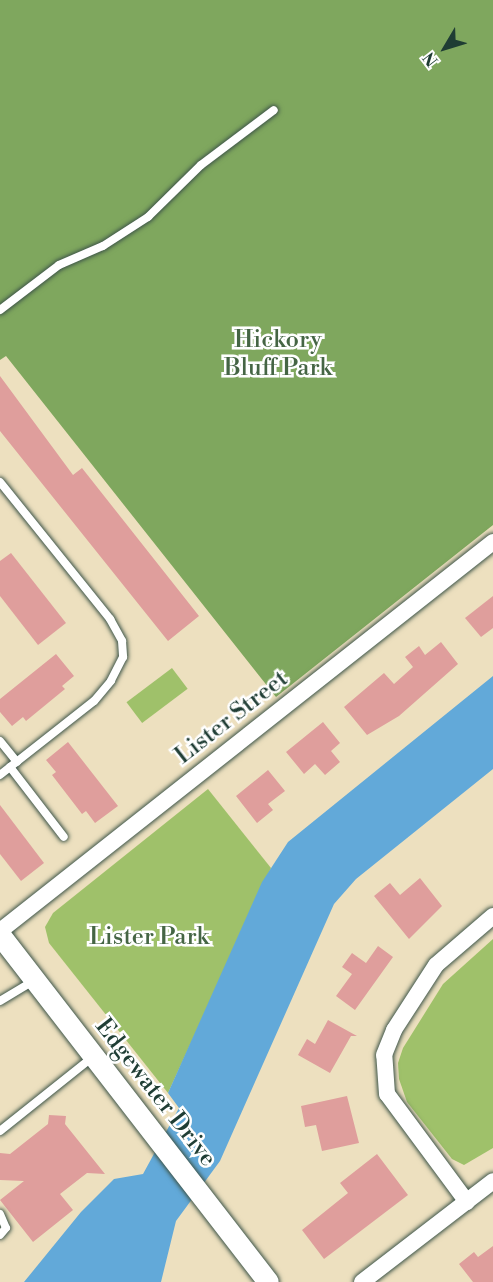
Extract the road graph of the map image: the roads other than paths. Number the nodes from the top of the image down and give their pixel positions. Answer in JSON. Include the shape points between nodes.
{"nodes":[{"id":1,"x":274,"y":110,"type":"dead end"},
{"id":2,"x":0,"y":310,"type":"edge"},
{"id":3,"x":0,"y":482,"type":"edge"},
{"id":4,"x":493,"y":542,"type":"edge"},
{"id":5,"x":0,"y":741,"type":"edge"},
{"id":6,"x":13,"y":764,"type":"junction"},
{"id":7,"x":0,"y":775,"type":"edge"},
{"id":8,"x":64,"y":837,"type":"dead end"},
{"id":9,"x":493,"y":916,"type":"edge"},
{"id":10,"x":0,"y":933,"type":"edge"},
{"id":11,"x":35,"y":980,"type":"junction"},
{"id":12,"x":0,"y":1001,"type":"edge"},
{"id":13,"x":95,"y":1056,"type":"junction"},
{"id":14,"x":0,"y":1131,"type":"edge"},
{"id":15,"x":493,"y":1181,"type":"edge"},
{"id":16,"x":466,"y":1202,"type":"junction"},
{"id":17,"x":0,"y":1214,"type":"edge"},
{"id":18,"x":0,"y":1235,"type":"edge"},
{"id":19,"x":268,"y":1282,"type":"edge"},
{"id":20,"x":362,"y":1282,"type":"edge"}],
"edges":[{"from":1,"to":2,"type":"lane","via":[[201,165],[148,217],[103,246],[59,265]]},
{"from":3,"to":6,"type":"lane","via":[[110,619],[122,641],[123,657],[111,681],[94,701]]},
{"from":4,"to":10,"type":"street","name":"Lister Street"},
{"from":5,"to":6,"type":"lane"},
{"from":6,"to":7,"type":"lane"},
{"from":6,"to":8,"type":"lane"},
{"from":9,"to":16,"type":"street","via":[[436,965],[393,1030],[384,1055],[387,1094],[398,1115]]},
{"from":10,"to":11,"type":"street","name":"Edgewater Drive"},
{"from":11,"to":12,"type":"lane"},
{"from":11,"to":13,"type":"street","name":"Edgewater Drive"},
{"from":13,"to":14,"type":"lane"},
{"from":13,"to":19,"type":"street","name":"Edgewater Drive"},
{"from":15,"to":16,"type":"street"},
{"from":16,"to":20,"type":"street"},
{"from":17,"to":18,"type":"lane","via":[[6,1228]]}]}
